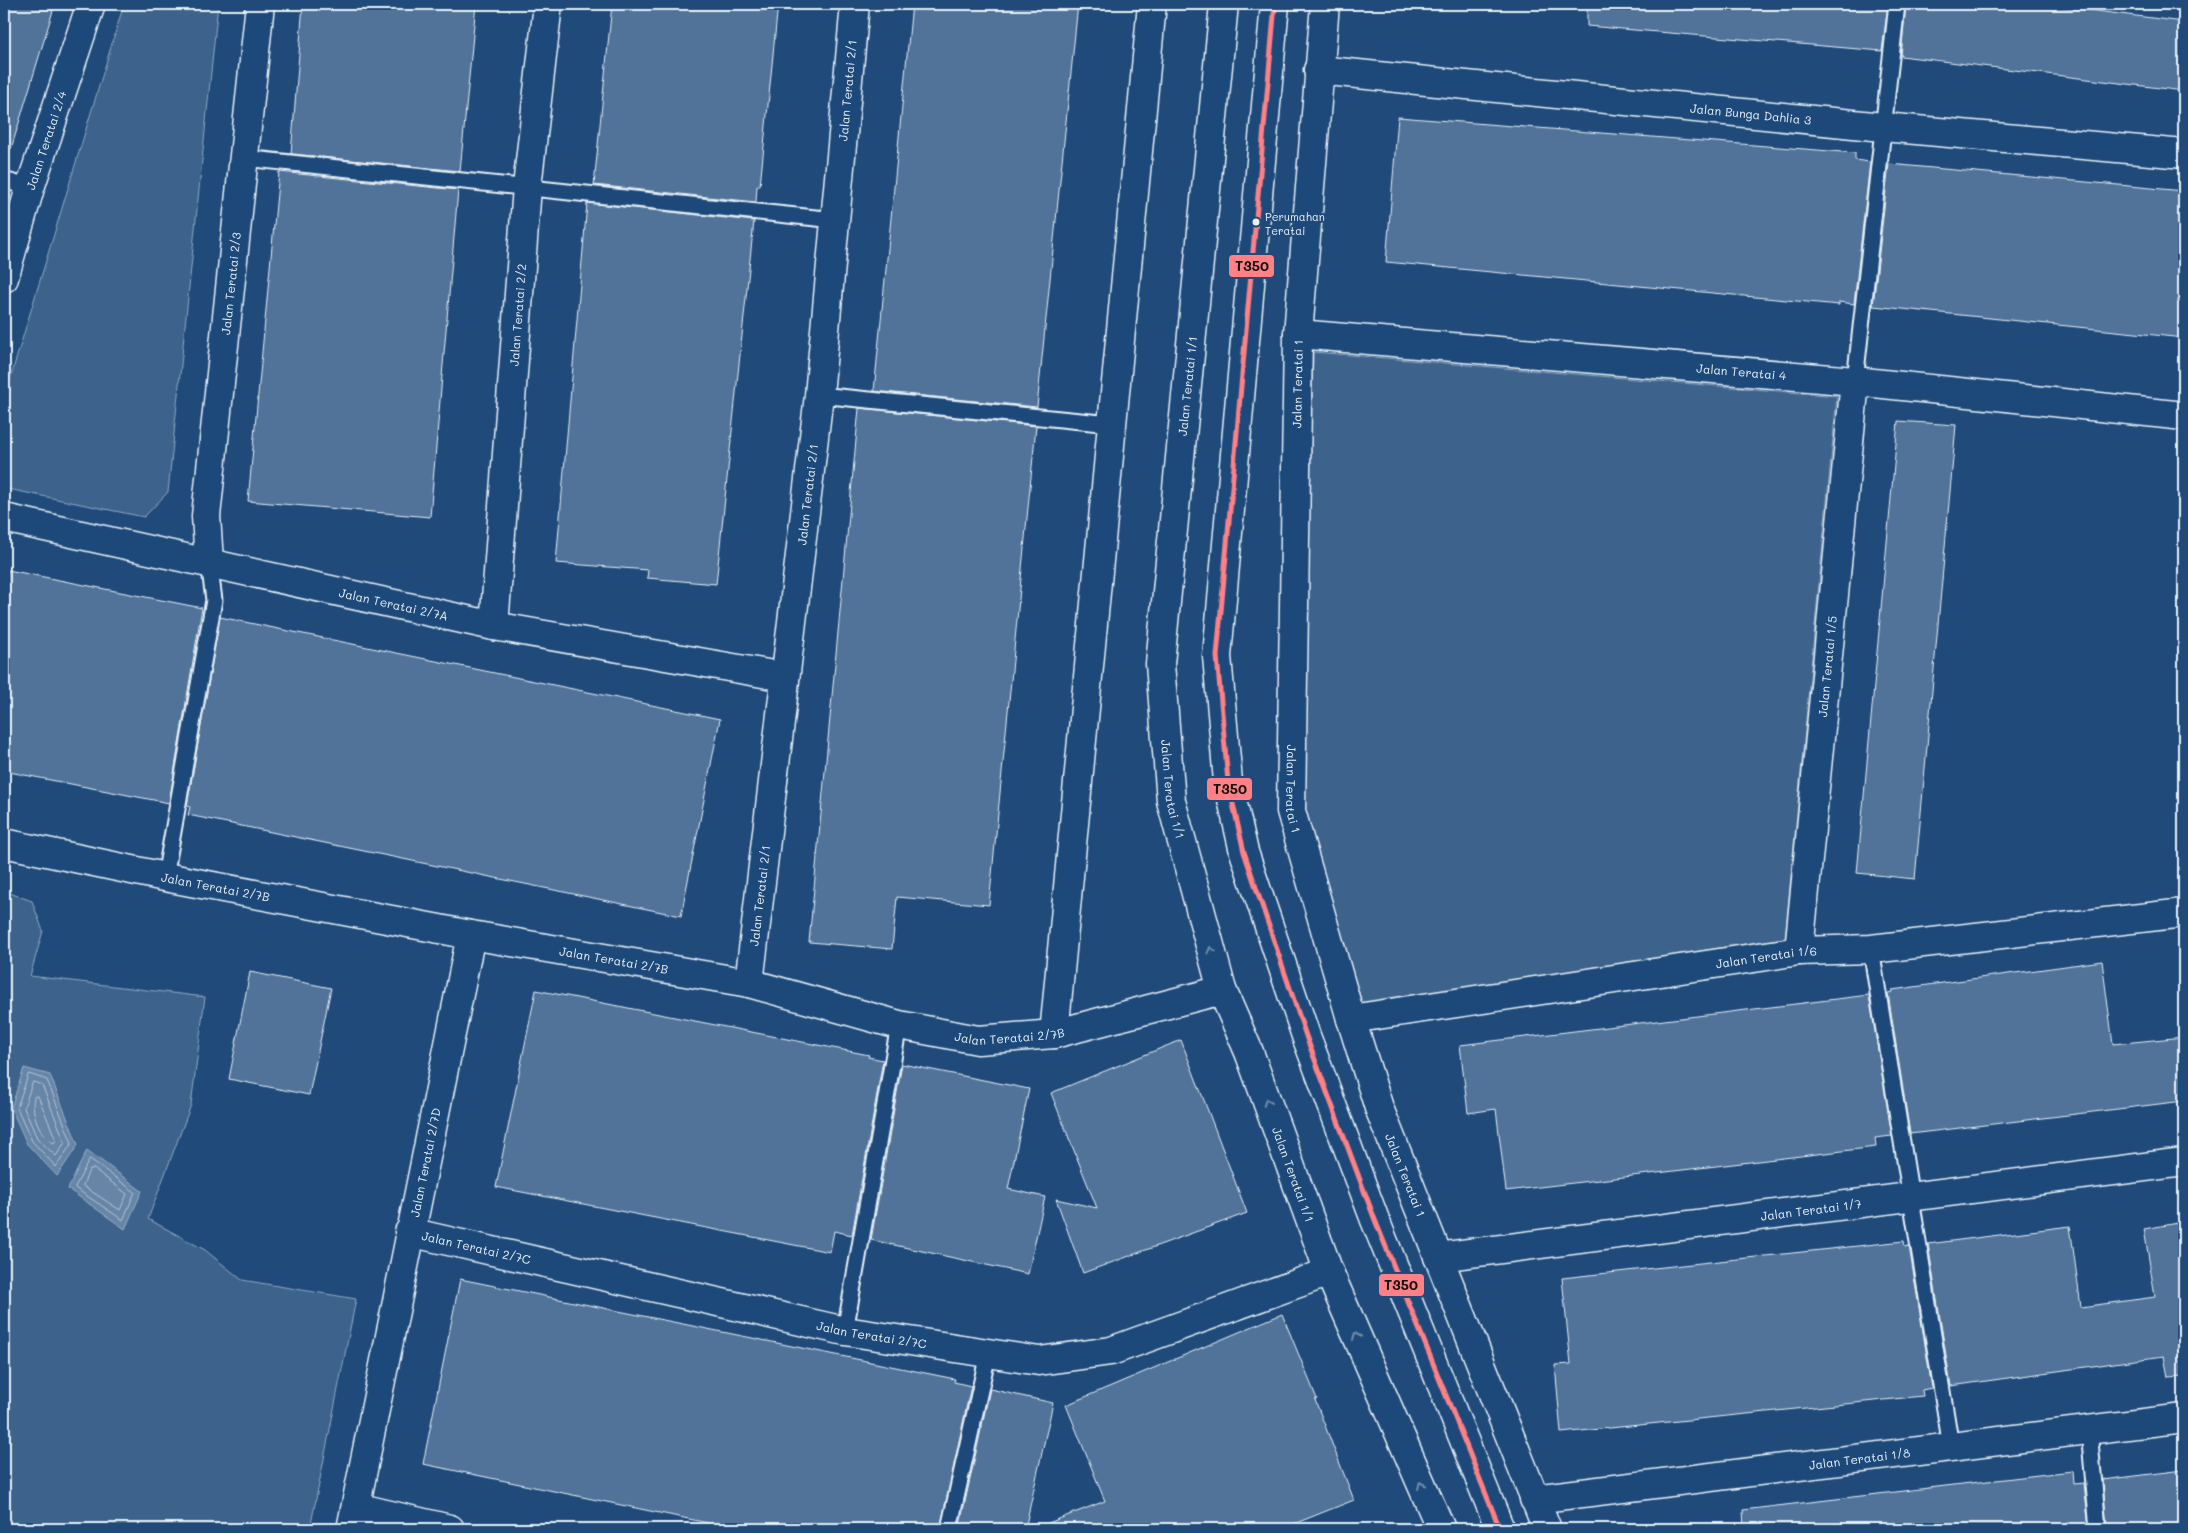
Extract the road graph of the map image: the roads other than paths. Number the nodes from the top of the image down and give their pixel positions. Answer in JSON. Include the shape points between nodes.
{"nodes":[{"id":1,"x":91,"y":4,"type":"edge"},
{"id":2,"x":260,"y":4,"type":"edge"},
{"id":3,"x":548,"y":4,"type":"edge"},
{"id":4,"x":855,"y":4,"type":"edge"},
{"id":5,"x":1152,"y":4,"type":"edge"},
{"id":6,"x":1224,"y":4,"type":"edge"},
{"id":7,"x":1275,"y":4,"type":"edge"},
{"id":8,"x":1325,"y":4,"type":"edge"},
{"id":9,"x":1897,"y":4,"type":"edge"},
{"id":10,"x":1318,"y":70,"type":"junction"},
{"id":11,"x":1883,"y":127,"type":"junction"},
{"id":12,"x":2184,"y":154,"type":"edge"},
{"id":13,"x":244,"y":158,"type":"junction"},
{"id":14,"x":4,"y":180,"type":"edge"},
{"id":15,"x":30,"y":188,"type":"junction"},
{"id":16,"x":527,"y":188,"type":"junction"},
{"id":17,"x":836,"y":220,"type":"junction"},
{"id":18,"x":4,"y":278,"type":"edge"},
{"id":19,"x":1298,"y":334,"type":"junction"},
{"id":20,"x":1854,"y":381,"type":"junction"},
{"id":21,"x":819,"y":395,"type":"junction"},
{"id":22,"x":2184,"y":416,"type":"edge"},
{"id":23,"x":1112,"y":424,"type":"junction"},
{"id":24,"x":4,"y":518,"type":"edge"},
{"id":25,"x":209,"y":562,"type":"junction"},
{"id":26,"x":494,"y":626,"type":"junction"},
{"id":27,"x":785,"y":677,"type":"junction"},
{"id":28,"x":4,"y":843,"type":"edge"},
{"id":29,"x":166,"y":877,"type":"junction"},
{"id":30,"x":2184,"y":913,"type":"edge"},
{"id":31,"x":471,"y":935,"type":"junction"},
{"id":32,"x":1871,"y":948,"type":"junction"},
{"id":33,"x":1799,"y":950,"type":"junction"},
{"id":34,"x":750,"y":983,"type":"junction"},
{"id":35,"x":1222,"y":990,"type":"junction"},
{"id":36,"x":1351,"y":1019,"type":"junction"},
{"id":37,"x":899,"y":1025,"type":"junction"},
{"id":38,"x":1054,"y":1034,"type":"junction"},
{"id":39,"x":2184,"y":1162,"type":"edge"},
{"id":40,"x":1911,"y":1197,"type":"junction"},
{"id":41,"x":409,"y":1232,"type":"junction"},
{"id":42,"x":1438,"y":1257,"type":"junction"},
{"id":43,"x":1329,"y":1272,"type":"junction"},
{"id":44,"x":846,"y":1331,"type":"junction"},
{"id":45,"x":988,"y":1354,"type":"junction"},
{"id":46,"x":2184,"y":1418,"type":"edge"},
{"id":47,"x":2089,"y":1430,"type":"junction"},
{"id":48,"x":1951,"y":1447,"type":"junction"},
{"id":49,"x":1534,"y":1500,"type":"junction"},
{"id":50,"x":353,"y":1518,"type":"edge"},
{"id":51,"x":450,"y":1529,"type":"edge"},
{"id":52,"x":949,"y":1529,"type":"edge"},
{"id":53,"x":1440,"y":1529,"type":"edge"},
{"id":54,"x":1500,"y":1529,"type":"edge"},
{"id":55,"x":1547,"y":1529,"type":"edge"},
{"id":56,"x":2098,"y":1529,"type":"edge"}],
"edges":[{"from":1,"to":15,"type":"street","name":"Jalan Teratai 2/4"},
{"from":2,"to":13,"type":"street","name":"Jalan Teratai 2/3"},
{"from":3,"to":16,"type":"street","name":"Jalan Teratai 2/2"},
{"from":4,"to":17,"type":"street","name":"Jalan Teratai 2/1"},
{"from":5,"to":23,"type":"street"},
{"from":35,"to":6,"type":"street","name":"Jalan Teratai 1/1","one_way":true,"via":[[1171,801],[1160,664]]},
{"from":7,"to":54,"type":"street","via":[[1217,656],[1228,782],[1244,852],[1306,1036],[1375,1220]]},
{"from":8,"to":10,"type":"street","name":"Jalan Teratai 1"},
{"from":9,"to":11,"type":"lane"},
{"from":10,"to":11,"type":"street","name":"Jalan Bunga Dahlia 3"},
{"from":10,"to":19,"type":"street","name":"Jalan Teratai 1"},
{"from":11,"to":12,"type":"street","name":"Jalan Bunga Dahlia 3"},
{"from":11,"to":20,"type":"lane"},
{"from":13,"to":16,"type":"lane"},
{"from":13,"to":25,"type":"street","name":"Jalan Teratai 2/3","via":[[206,516]]},
{"from":14,"to":15,"type":"lane"},
{"from":15,"to":18,"type":"street","name":"Jalan Teratai 2/4"},
{"from":16,"to":17,"type":"lane"},
{"from":16,"to":26,"type":"street","name":"Jalan Teratai 2/2"},
{"from":17,"to":21,"type":"street","name":"Jalan Teratai 2/1"},
{"from":19,"to":20,"type":"street","name":"Jalan Teratai 4"},
{"from":19,"to":36,"type":"street","name":"Jalan Teratai 1","via":[[1291,811]]},
{"from":20,"to":22,"type":"street","name":"Jalan Teratai 4"},
{"from":20,"to":33,"type":"street","name":"Jalan Teratai 1/5"},
{"from":21,"to":23,"type":"lane"},
{"from":21,"to":27,"type":"street","name":"Jalan Teratai 2/1"},
{"from":23,"to":38,"type":"street"},
{"from":24,"to":25,"type":"street","name":"Jalan Teratai 2/7A"},
{"from":25,"to":26,"type":"street","name":"Jalan Teratai 2/7A"},
{"from":25,"to":29,"type":"lane","via":[[214,600]]},
{"from":26,"to":27,"type":"street","name":"Jalan Teratai 2/7A"},
{"from":27,"to":34,"type":"street","name":"Jalan Teratai 2/1"},
{"from":28,"to":29,"type":"street","name":"Jalan Teratai 2/7B"},
{"from":29,"to":31,"type":"street","name":"Jalan Teratai 2/7B"},
{"from":30,"to":32,"type":"street","name":"Jalan Teratai 1/6"},
{"from":31,"to":34,"type":"street","name":"Jalan Teratai 2/7B"},
{"from":31,"to":41,"type":"street","name":"Jalan Teratai 2/7D"},
{"from":32,"to":33,"type":"street","name":"Jalan Teratai 1/6"},
{"from":32,"to":40,"type":"lane"},
{"from":33,"to":36,"type":"street","name":"Jalan Teratai 1/6"},
{"from":34,"to":37,"type":"street","name":"Jalan Teratai 2/7B"},
{"from":35,"to":38,"type":"street","name":"Jalan Teratai 2/7B"},
{"from":43,"to":35,"type":"street","name":"Jalan Teratai 1/1","one_way":true,"via":[[1249,1052]]},
{"from":36,"to":42,"type":"street","name":"Jalan Teratai 1","via":[[1379,1108]]},
{"from":37,"to":38,"type":"street","name":"Jalan Teratai 2/7B","via":[[978,1040]]},
{"from":37,"to":44,"type":"lane"},
{"from":39,"to":40,"type":"street","name":"Jalan Teratai 1/7"},
{"from":40,"to":42,"type":"street","name":"Jalan Teratai 1/7"},
{"from":40,"to":48,"type":"lane"},
{"from":41,"to":44,"type":"street","name":"Jalan Teratai 2/7C"},
{"from":41,"to":50,"type":"street","name":"Jalan Teratai 2/7D"},
{"from":42,"to":49,"type":"street","name":"Jalan Teratai 1"},
{"from":43,"to":45,"type":"street","name":"Jalan Teratai 2/7C","via":[[1111,1351],[1039,1361]]},
{"from":53,"to":43,"type":"street","name":"Jalan Teratai 1/1","one_way":true},
{"from":44,"to":45,"type":"street","name":"Jalan Teratai 2/7C"},
{"from":45,"to":52,"type":"lane"},
{"from":46,"to":47,"type":"street","name":"Jalan Teratai 1/8"},
{"from":47,"to":48,"type":"street","name":"Jalan Teratai 1/8"},
{"from":47,"to":56,"type":"lane"},
{"from":48,"to":49,"type":"street","name":"Jalan Teratai 1/8"},
{"from":49,"to":55,"type":"street","name":"Jalan Teratai 1"},
{"from":50,"to":51,"type":"street","name":"Jalan Teratai 2/7D"}]}
